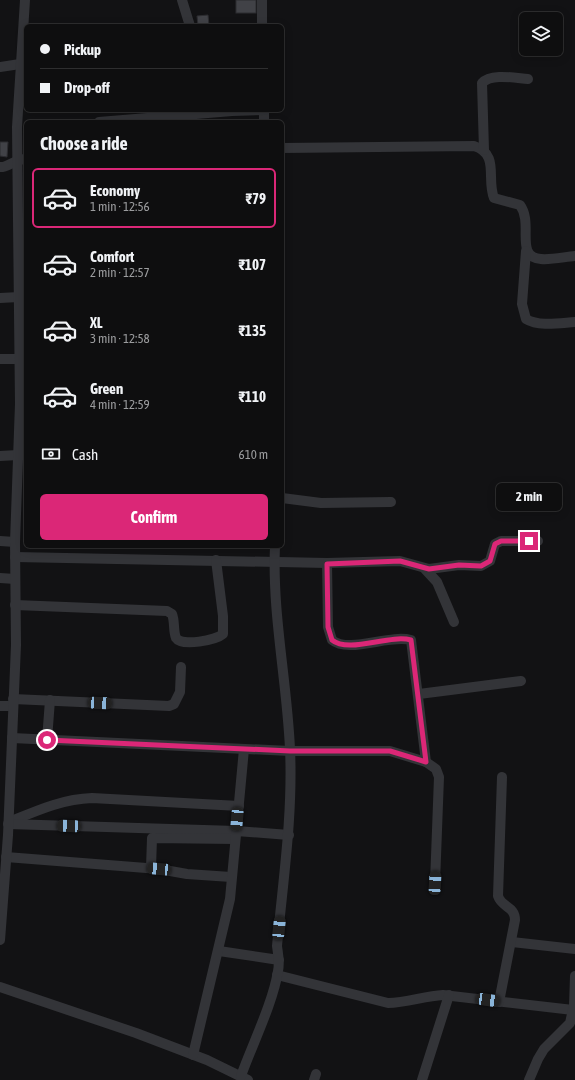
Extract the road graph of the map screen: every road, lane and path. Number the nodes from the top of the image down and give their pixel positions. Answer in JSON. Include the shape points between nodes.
{"nodes":[{"id":1,"x":25,"y":0,"type":"edge"},
{"id":2,"x":182,"y":0,"type":"edge"},
{"id":3,"x":262,"y":0,"type":"edge"},
{"id":4,"x":24,"y":24,"type":"edge"},
{"id":5,"x":189,"y":24,"type":"edge"},
{"id":6,"x":262,"y":24,"type":"edge"},
{"id":7,"x":24,"y":38,"type":"edge"},
{"id":8,"x":20,"y":64,"type":"junction"},
{"id":9,"x":0,"y":66,"type":"edge"},
{"id":10,"x":528,"y":79,"type":"dead end"},
{"id":11,"x":220,"y":112,"type":"edge"},
{"id":12,"x":123,"y":120,"type":"edge"},
{"id":13,"x":21,"y":127,"type":"edge"},
{"id":14,"x":284,"y":148,"type":"edge"},
{"id":15,"x":484,"y":150,"type":"junction"},
{"id":16,"x":22,"y":159,"type":"edge"},
{"id":17,"x":0,"y":167,"type":"edge"},
{"id":18,"x":21,"y":205,"type":"edge"},
{"id":19,"x":526,"y":251,"type":"junction"},
{"id":20,"x":575,"y":256,"type":"edge"},
{"id":21,"x":19,"y":297,"type":"junction"},
{"id":22,"x":0,"y":298,"type":"edge"},
{"id":23,"x":575,"y":322,"type":"edge"},
{"id":24,"x":0,"y":359,"type":"edge"},
{"id":25,"x":20,"y":359,"type":"junction"},
{"id":26,"x":18,"y":455,"type":"junction"},
{"id":27,"x":0,"y":456,"type":"edge"},
{"id":28,"x":21,"y":493,"type":"edge"},
{"id":29,"x":284,"y":498,"type":"edge"},
{"id":30,"x":391,"y":502,"type":"dead end"},
{"id":31,"x":538,"y":541,"type":"dead end"},
{"id":32,"x":0,"y":542,"type":"edge"},
{"id":33,"x":15,"y":542,"type":"junction"},
{"id":34,"x":275,"y":548,"type":"edge"},
{"id":35,"x":15,"y":557,"type":"junction"},
{"id":36,"x":216,"y":560,"type":"junction"},
{"id":37,"x":274,"y":562,"type":"junction"},
{"id":38,"x":327,"y":564,"type":"junction"},
{"id":39,"x":425,"y":569,"type":"junction"},
{"id":40,"x":0,"y":578,"type":"edge"},
{"id":41,"x":15,"y":579,"type":"junction"},
{"id":42,"x":16,"y":605,"type":"junction"},
{"id":43,"x":454,"y":622,"type":"dead end"},
{"id":44,"x":181,"y":667,"type":"dead end"},
{"id":45,"x":521,"y":681,"type":"dead end"},
{"id":46,"x":419,"y":694,"type":"junction"},
{"id":47,"x":50,"y":700,"type":"junction"},
{"id":48,"x":12,"y":703,"type":"junction"},
{"id":49,"x":0,"y":706,"type":"edge"},
{"id":50,"x":12,"y":738,"type":"junction"},
{"id":51,"x":47,"y":740,"type":"junction"},
{"id":52,"x":244,"y":749,"type":"junction"},
{"id":53,"x":290,"y":751,"type":"junction"},
{"id":54,"x":426,"y":762,"type":"junction"},
{"id":55,"x":502,"y":777,"type":"dead end"},
{"id":56,"x":238,"y":806,"type":"junction"},
{"id":57,"x":8,"y":823,"type":"junction"},
{"id":58,"x":236,"y":835,"type":"junction"},
{"id":59,"x":288,"y":835,"type":"junction"},
{"id":60,"x":4,"y":845,"type":"edge"},
{"id":61,"x":6,"y":857,"type":"junction"},
{"id":62,"x":151,"y":868,"type":"junction"},
{"id":63,"x":231,"y":877,"type":"junction"},
{"id":64,"x":435,"y":883,"type":"dead end"},
{"id":65,"x":0,"y":940,"type":"edge"},
{"id":66,"x":512,"y":942,"type":"junction"},
{"id":67,"x":575,"y":949,"type":"edge"},
{"id":68,"x":219,"y":951,"type":"junction"},
{"id":69,"x":279,"y":960,"type":"junction"},
{"id":70,"x":277,"y":975,"type":"junction"},
{"id":71,"x":575,"y":976,"type":"edge"},
{"id":72,"x":0,"y":987,"type":"edge"},
{"id":73,"x":449,"y":995,"type":"junction"},
{"id":74,"x":499,"y":1002,"type":"junction"},
{"id":75,"x":573,"y":1010,"type":"junction"},
{"id":76,"x":570,"y":1031,"type":"edge"},
{"id":77,"x":193,"y":1055,"type":"junction"},
{"id":78,"x":244,"y":1078,"type":"edge"},
{"id":79,"x":422,"y":1080,"type":"edge"},
{"id":80,"x":529,"y":1080,"type":"edge"}],
"edges":[{"from":1,"to":4,"type":"street"},
{"from":2,"to":5,"type":"street"},
{"from":3,"to":6,"type":"street"},
{"from":7,"to":8,"type":"street"},
{"from":8,"to":9,"type":"street"},
{"from":8,"to":13,"type":"street"},
{"from":10,"to":15,"type":"street","via":[[499,78],[484,80],[482,83]]},
{"from":11,"to":12,"type":"street"},
{"from":13,"to":16,"type":"street"},
{"from":14,"to":15,"type":"street","via":[[474,146]]},
{"from":15,"to":19,"type":"street","via":[[489,160],[494,198],[520,205],[524,210]]},
{"from":16,"to":17,"type":"street","via":[[4,168]]},
{"from":16,"to":18,"type":"street"},
{"from":18,"to":21,"type":"street"},
{"from":19,"to":20,"type":"street","via":[[534,258],[543,260]]},
{"from":19,"to":23,"type":"street","via":[[522,304],[526,319],[538,323]]},
{"from":21,"to":22,"type":"street"},
{"from":21,"to":25,"type":"street"},
{"from":24,"to":25,"type":"street"},
{"from":25,"to":26,"type":"street"},
{"from":26,"to":27,"type":"street"},
{"from":26,"to":28,"type":"street"},
{"from":28,"to":33,"type":"street"},
{"from":29,"to":30,"type":"street","via":[[321,503]]},
{"from":31,"to":39,"type":"street","via":[[501,541],[495,544],[490,561],[481,566],[459,565]]},
{"from":32,"to":33,"type":"street"},
{"from":33,"to":35,"type":"street"},
{"from":34,"to":37,"type":"street"},
{"from":35,"to":36,"type":"street"},
{"from":35,"to":41,"type":"street"},
{"from":36,"to":37,"type":"street"},
{"from":36,"to":42,"type":"street","via":[[223,634],[209,640],[186,643],[179,641],[172,614],[167,611]]},
{"from":37,"to":38,"type":"street"},
{"from":37,"to":53,"type":"street"},
{"from":38,"to":39,"type":"street","via":[[400,561]]},
{"from":38,"to":46,"type":"street","via":[[328,627],[332,640],[343,645],[397,639],[411,640]]},
{"from":39,"to":43,"type":"street","via":[[437,582]]},
{"from":40,"to":41,"type":"street"},
{"from":41,"to":42,"type":"street"},
{"from":42,"to":48,"type":"street"},
{"from":44,"to":47,"type":"street","via":[[180,692],[174,704],[169,706]]},
{"from":45,"to":46,"type":"street"},
{"from":46,"to":54,"type":"street"},
{"from":47,"to":48,"type":"street"},
{"from":47,"to":51,"type":"street"},
{"from":48,"to":49,"type":"street"},
{"from":48,"to":50,"type":"street"},
{"from":50,"to":51,"type":"street"},
{"from":50,"to":57,"type":"street"},
{"from":51,"to":52,"type":"street"},
{"from":52,"to":53,"type":"street"},
{"from":52,"to":56,"type":"street"},
{"from":53,"to":54,"type":"street","via":[[390,751]]},
{"from":53,"to":59,"type":"street"},
{"from":54,"to":64,"type":"street","via":[[436,768],[440,786]]},
{"from":55,"to":66,"type":"street","via":[[498,896],[499,901],[515,914]]},
{"from":56,"to":57,"type":"street","via":[[73,799]]},
{"from":56,"to":58,"type":"street"},
{"from":57,"to":58,"type":"street"},
{"from":57,"to":60,"type":"street"},
{"from":58,"to":59,"type":"street"},
{"from":58,"to":62,"type":"street","via":[[152,838]]},
{"from":58,"to":63,"type":"street"},
{"from":59,"to":69,"type":"street","via":[[277,946]]},
{"from":60,"to":61,"type":"street"},
{"from":61,"to":62,"type":"street"},
{"from":61,"to":65,"type":"street"},
{"from":62,"to":63,"type":"street"},
{"from":63,"to":68,"type":"street","via":[[229,907]]},
{"from":66,"to":67,"type":"street"},
{"from":66,"to":74,"type":"street"},
{"from":68,"to":69,"type":"street"},
{"from":68,"to":77,"type":"street"},
{"from":69,"to":70,"type":"street"},
{"from":70,"to":73,"type":"street","via":[[388,1003]]},
{"from":70,"to":78,"type":"street"},
{"from":71,"to":75,"type":"street"},
{"from":72,"to":77,"type":"street","via":[[125,1028]]},
{"from":73,"to":74,"type":"street"},
{"from":73,"to":79,"type":"street"},
{"from":74,"to":75,"type":"street"},
{"from":75,"to":76,"type":"street"},
{"from":76,"to":80,"type":"street","via":[[544,1049]]},
{"from":77,"to":78,"type":"street"}]}
